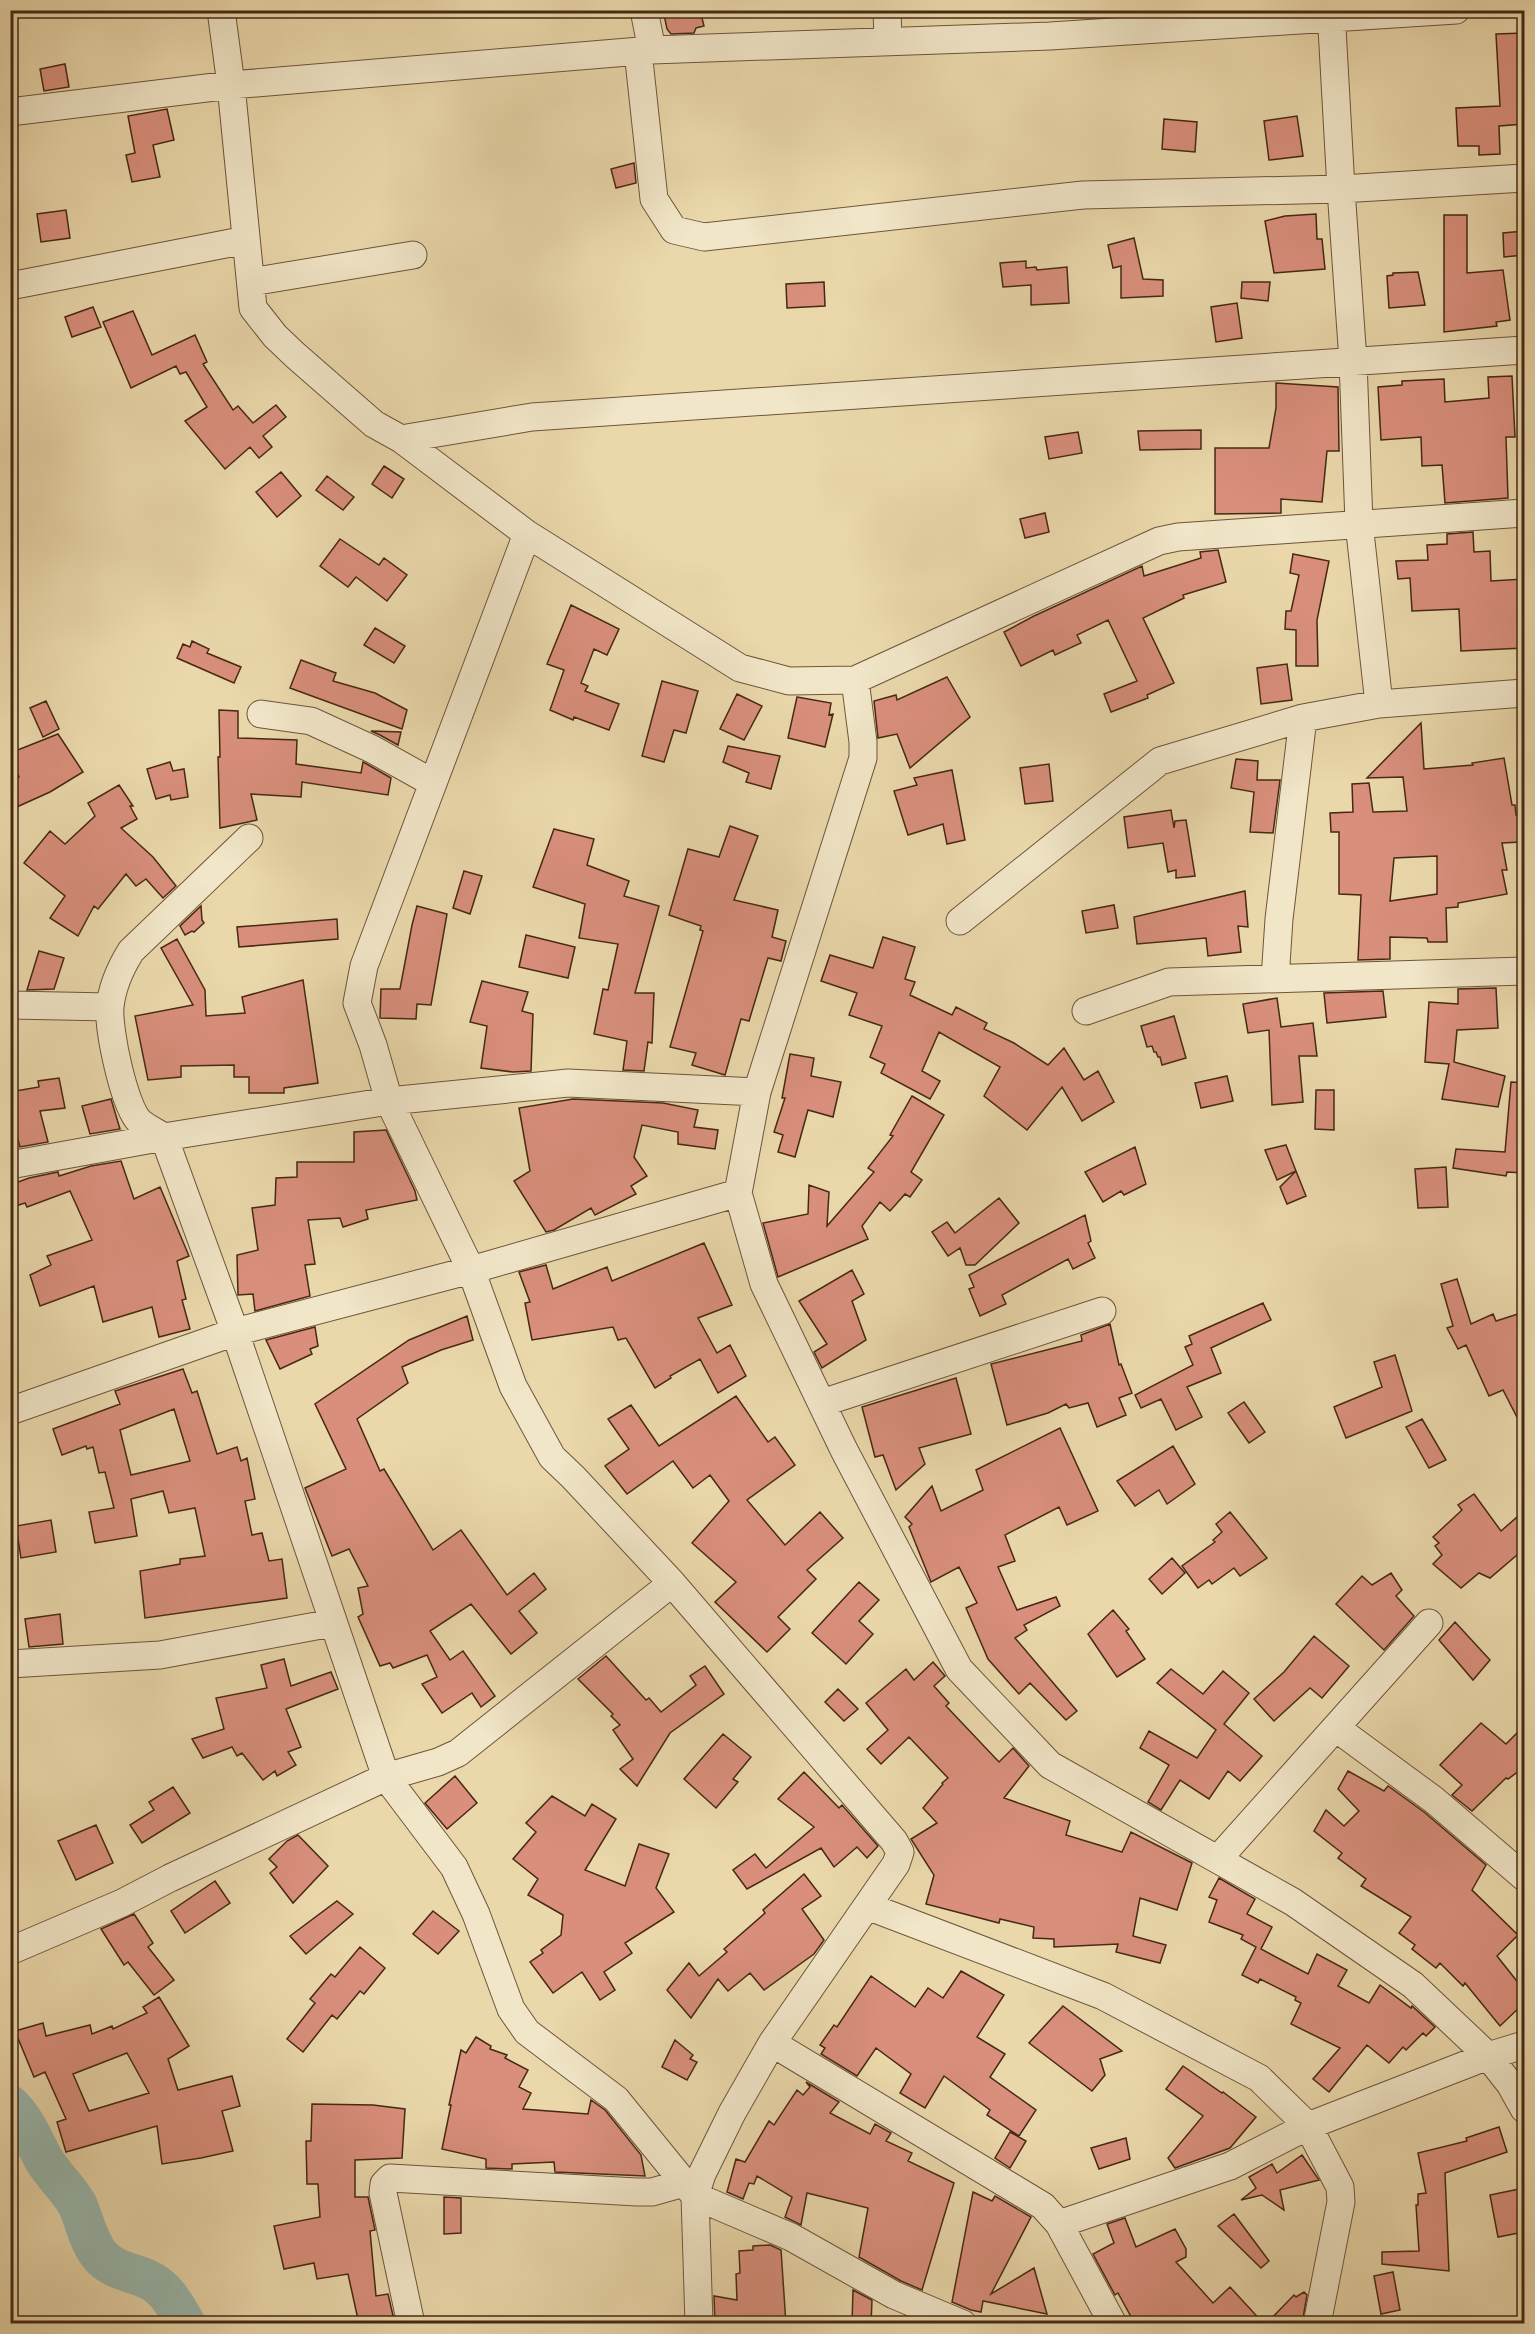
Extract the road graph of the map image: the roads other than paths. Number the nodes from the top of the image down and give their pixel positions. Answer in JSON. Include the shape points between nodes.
{"nodes":[{"id":1,"x":221,"y":10,"type":"edge"},
{"id":2,"x":644,"y":10,"type":"edge"},
{"id":3,"x":887,"y":10,"type":"edge"},
{"id":4,"x":1456,"y":10,"type":"edge"},
{"id":5,"x":1331,"y":14,"type":"edge"},
{"id":6,"x":888,"y":41,"type":"junction"},
{"id":7,"x":645,"y":51,"type":"junction"},
{"id":8,"x":231,"y":85,"type":"junction"},
{"id":9,"x":10,"y":112,"type":"edge"},
{"id":10,"x":1524,"y":178,"type":"edge"},
{"id":11,"x":1341,"y":189,"type":"junction"},
{"id":12,"x":246,"y":240,"type":"junction"},
{"id":13,"x":412,"y":255,"type":"dead end"},
{"id":14,"x":251,"y":282,"type":"junction"},
{"id":15,"x":10,"y":286,"type":"edge"},
{"id":16,"x":1524,"y":350,"type":"edge"},
{"id":17,"x":1353,"y":361,"type":"junction"},
{"id":18,"x":401,"y":439,"type":"junction"},
{"id":19,"x":1524,"y":513,"type":"edge"},
{"id":20,"x":1359,"y":523,"type":"junction"},
{"id":21,"x":527,"y":534,"type":"junction"},
{"id":22,"x":855,"y":680,"type":"junction"},
{"id":23,"x":1524,"y":693,"type":"edge"},
{"id":24,"x":1379,"y":704,"type":"junction"},
{"id":25,"x":261,"y":714,"type":"dead end"},
{"id":26,"x":1304,"y":718,"type":"junction"},
{"id":27,"x":433,"y":783,"type":"junction"},
{"id":28,"x":249,"y":838,"type":"dead end"},
{"id":29,"x":960,"y":921,"type":"dead end"},
{"id":30,"x":1524,"y":971,"type":"edge"},
{"id":31,"x":1275,"y":979,"type":"junction"},
{"id":32,"x":10,"y":1005,"type":"edge"},
{"id":33,"x":110,"y":1007,"type":"junction"},
{"id":34,"x":1086,"y":1011,"type":"dead end"},
{"id":35,"x":757,"y":1092,"type":"junction"},
{"id":36,"x":389,"y":1101,"type":"junction"},
{"id":37,"x":164,"y":1137,"type":"junction"},
{"id":38,"x":10,"y":1166,"type":"edge"},
{"id":39,"x":738,"y":1193,"type":"junction"},
{"id":40,"x":471,"y":1270,"type":"junction"},
{"id":41,"x":1102,"y":1311,"type":"dead end"},
{"id":42,"x":235,"y":1332,"type":"junction"},
{"id":43,"x":822,"y":1403,"type":"junction"},
{"id":44,"x":10,"y":1412,"type":"edge"},
{"id":45,"x":672,"y":1583,"type":"junction"},
{"id":46,"x":332,"y":1623,"type":"junction"},
{"id":47,"x":1429,"y":1623,"type":"dead end"},
{"id":48,"x":10,"y":1664,"type":"edge"},
{"id":49,"x":1336,"y":1728,"type":"junction"},
{"id":50,"x":386,"y":1777,"type":"junction"},
{"id":51,"x":1218,"y":1859,"type":"junction"},
{"id":52,"x":1524,"y":1877,"type":"edge"},
{"id":53,"x":867,"y":1906,"type":"junction"},
{"id":54,"x":10,"y":1951,"type":"edge"},
{"id":55,"x":772,"y":2043,"type":"junction"},
{"id":56,"x":1524,"y":2045,"type":"edge"},
{"id":57,"x":1488,"y":2056,"type":"junction"},
{"id":58,"x":1524,"y":2109,"type":"edge"},
{"id":59,"x":1308,"y":2126,"type":"junction"},
{"id":60,"x":689,"y":2190,"type":"junction"},
{"id":61,"x":1059,"y":2224,"type":"junction"},
{"id":62,"x":411,"y":2324,"type":"edge"},
{"id":63,"x":699,"y":2324,"type":"edge"},
{"id":64,"x":963,"y":2324,"type":"edge"},
{"id":65,"x":1113,"y":2324,"type":"edge"},
{"id":66,"x":1317,"y":2324,"type":"edge"}],
"edges":[{"from":1,"to":8,"type":"street"},
{"from":2,"to":7,"type":"street"},
{"from":3,"to":6,"type":"street"},
{"from":4,"to":5,"type":"street"},
{"from":5,"to":6,"type":"street","via":[[1050,36]]},
{"from":5,"to":11,"type":"street"},
{"from":6,"to":7,"type":"street"},
{"from":7,"to":8,"type":"street"},
{"from":7,"to":11,"type":"street","via":[[654,199],[674,230],[704,237],[1083,195]]},
{"from":8,"to":9,"type":"street"},
{"from":8,"to":12,"type":"street"},
{"from":10,"to":11,"type":"street"},
{"from":11,"to":17,"type":"street"},
{"from":12,"to":14,"type":"street"},
{"from":12,"to":15,"type":"street"},
{"from":13,"to":14,"type":"street"},
{"from":14,"to":18,"type":"street","via":[[253,308],[275,336],[374,424]]},
{"from":16,"to":17,"type":"street"},
{"from":17,"to":18,"type":"street","via":[[532,417]]},
{"from":17,"to":20,"type":"street"},
{"from":18,"to":21,"type":"street"},
{"from":19,"to":20,"type":"street"},
{"from":20,"to":22,"type":"street","via":[[1159,541]]},
{"from":20,"to":24,"type":"street"},
{"from":21,"to":22,"type":"street","via":[[741,668],[789,681]]},
{"from":21,"to":27,"type":"street"},
{"from":22,"to":35,"type":"street","via":[[863,758]]},
{"from":23,"to":24,"type":"street"},
{"from":24,"to":26,"type":"street"},
{"from":25,"to":27,"type":"street","via":[[311,721]]},
{"from":26,"to":29,"type":"street","via":[[1160,761]]},
{"from":26,"to":31,"type":"street"},
{"from":27,"to":36,"type":"street","via":[[364,966],[357,1003]]},
{"from":28,"to":33,"type":"street","via":[[130,951],[120,969]]},
{"from":30,"to":31,"type":"street"},
{"from":31,"to":34,"type":"street","via":[[1169,982]]},
{"from":32,"to":33,"type":"street"},
{"from":33,"to":37,"type":"street","via":[[112,1038],[126,1095],[139,1120]]},
{"from":35,"to":36,"type":"street","via":[[568,1083]]},
{"from":35,"to":39,"type":"street"},
{"from":36,"to":37,"type":"street"},
{"from":36,"to":40,"type":"street"},
{"from":37,"to":38,"type":"street"},
{"from":37,"to":42,"type":"street"},
{"from":39,"to":40,"type":"street"},
{"from":39,"to":43,"type":"street","via":[[764,1284]]},
{"from":40,"to":42,"type":"street"},
{"from":40,"to":45,"type":"street","via":[[513,1386],[552,1457]]},
{"from":41,"to":43,"type":"street"},
{"from":42,"to":44,"type":"street"},
{"from":42,"to":46,"type":"street"},
{"from":43,"to":51,"type":"street","via":[[959,1669],[1050,1765]]},
{"from":45,"to":50,"type":"street","via":[[459,1753]]},
{"from":45,"to":53,"type":"street","via":[[894,1841],[900,1852],[896,1864]]},
{"from":46,"to":48,"type":"street","via":[[160,1655]]},
{"from":46,"to":50,"type":"street"},
{"from":47,"to":49,"type":"street"},
{"from":49,"to":51,"type":"street"},
{"from":49,"to":52,"type":"street","via":[[1434,1800]]},
{"from":50,"to":54,"type":"street","via":[[122,1903]]},
{"from":50,"to":60,"type":"street","via":[[454,1867],[511,2009],[527,2032],[616,2099]]},
{"from":51,"to":57,"type":"street","via":[[1293,1902],[1413,1985]]},
{"from":53,"to":55,"type":"street"},
{"from":53,"to":59,"type":"street","via":[[1103,1996],[1259,2078]]},
{"from":55,"to":60,"type":"street","via":[[702,2174]]},
{"from":55,"to":61,"type":"street","via":[[1043,2206]]},
{"from":56,"to":57,"type":"street"},
{"from":57,"to":58,"type":"street"},
{"from":57,"to":59,"type":"street"},
{"from":59,"to":61,"type":"street","via":[[1230,2166]]},
{"from":59,"to":66,"type":"street","via":[[1340,2187],[1341,2202]]},
{"from":60,"to":62,"type":"street","via":[[638,2192],[390,2178],[383,2193]]},
{"from":60,"to":63,"type":"street"},
{"from":60,"to":64,"type":"street","via":[[791,2237],[894,2295]]},
{"from":61,"to":65,"type":"street"}]}
